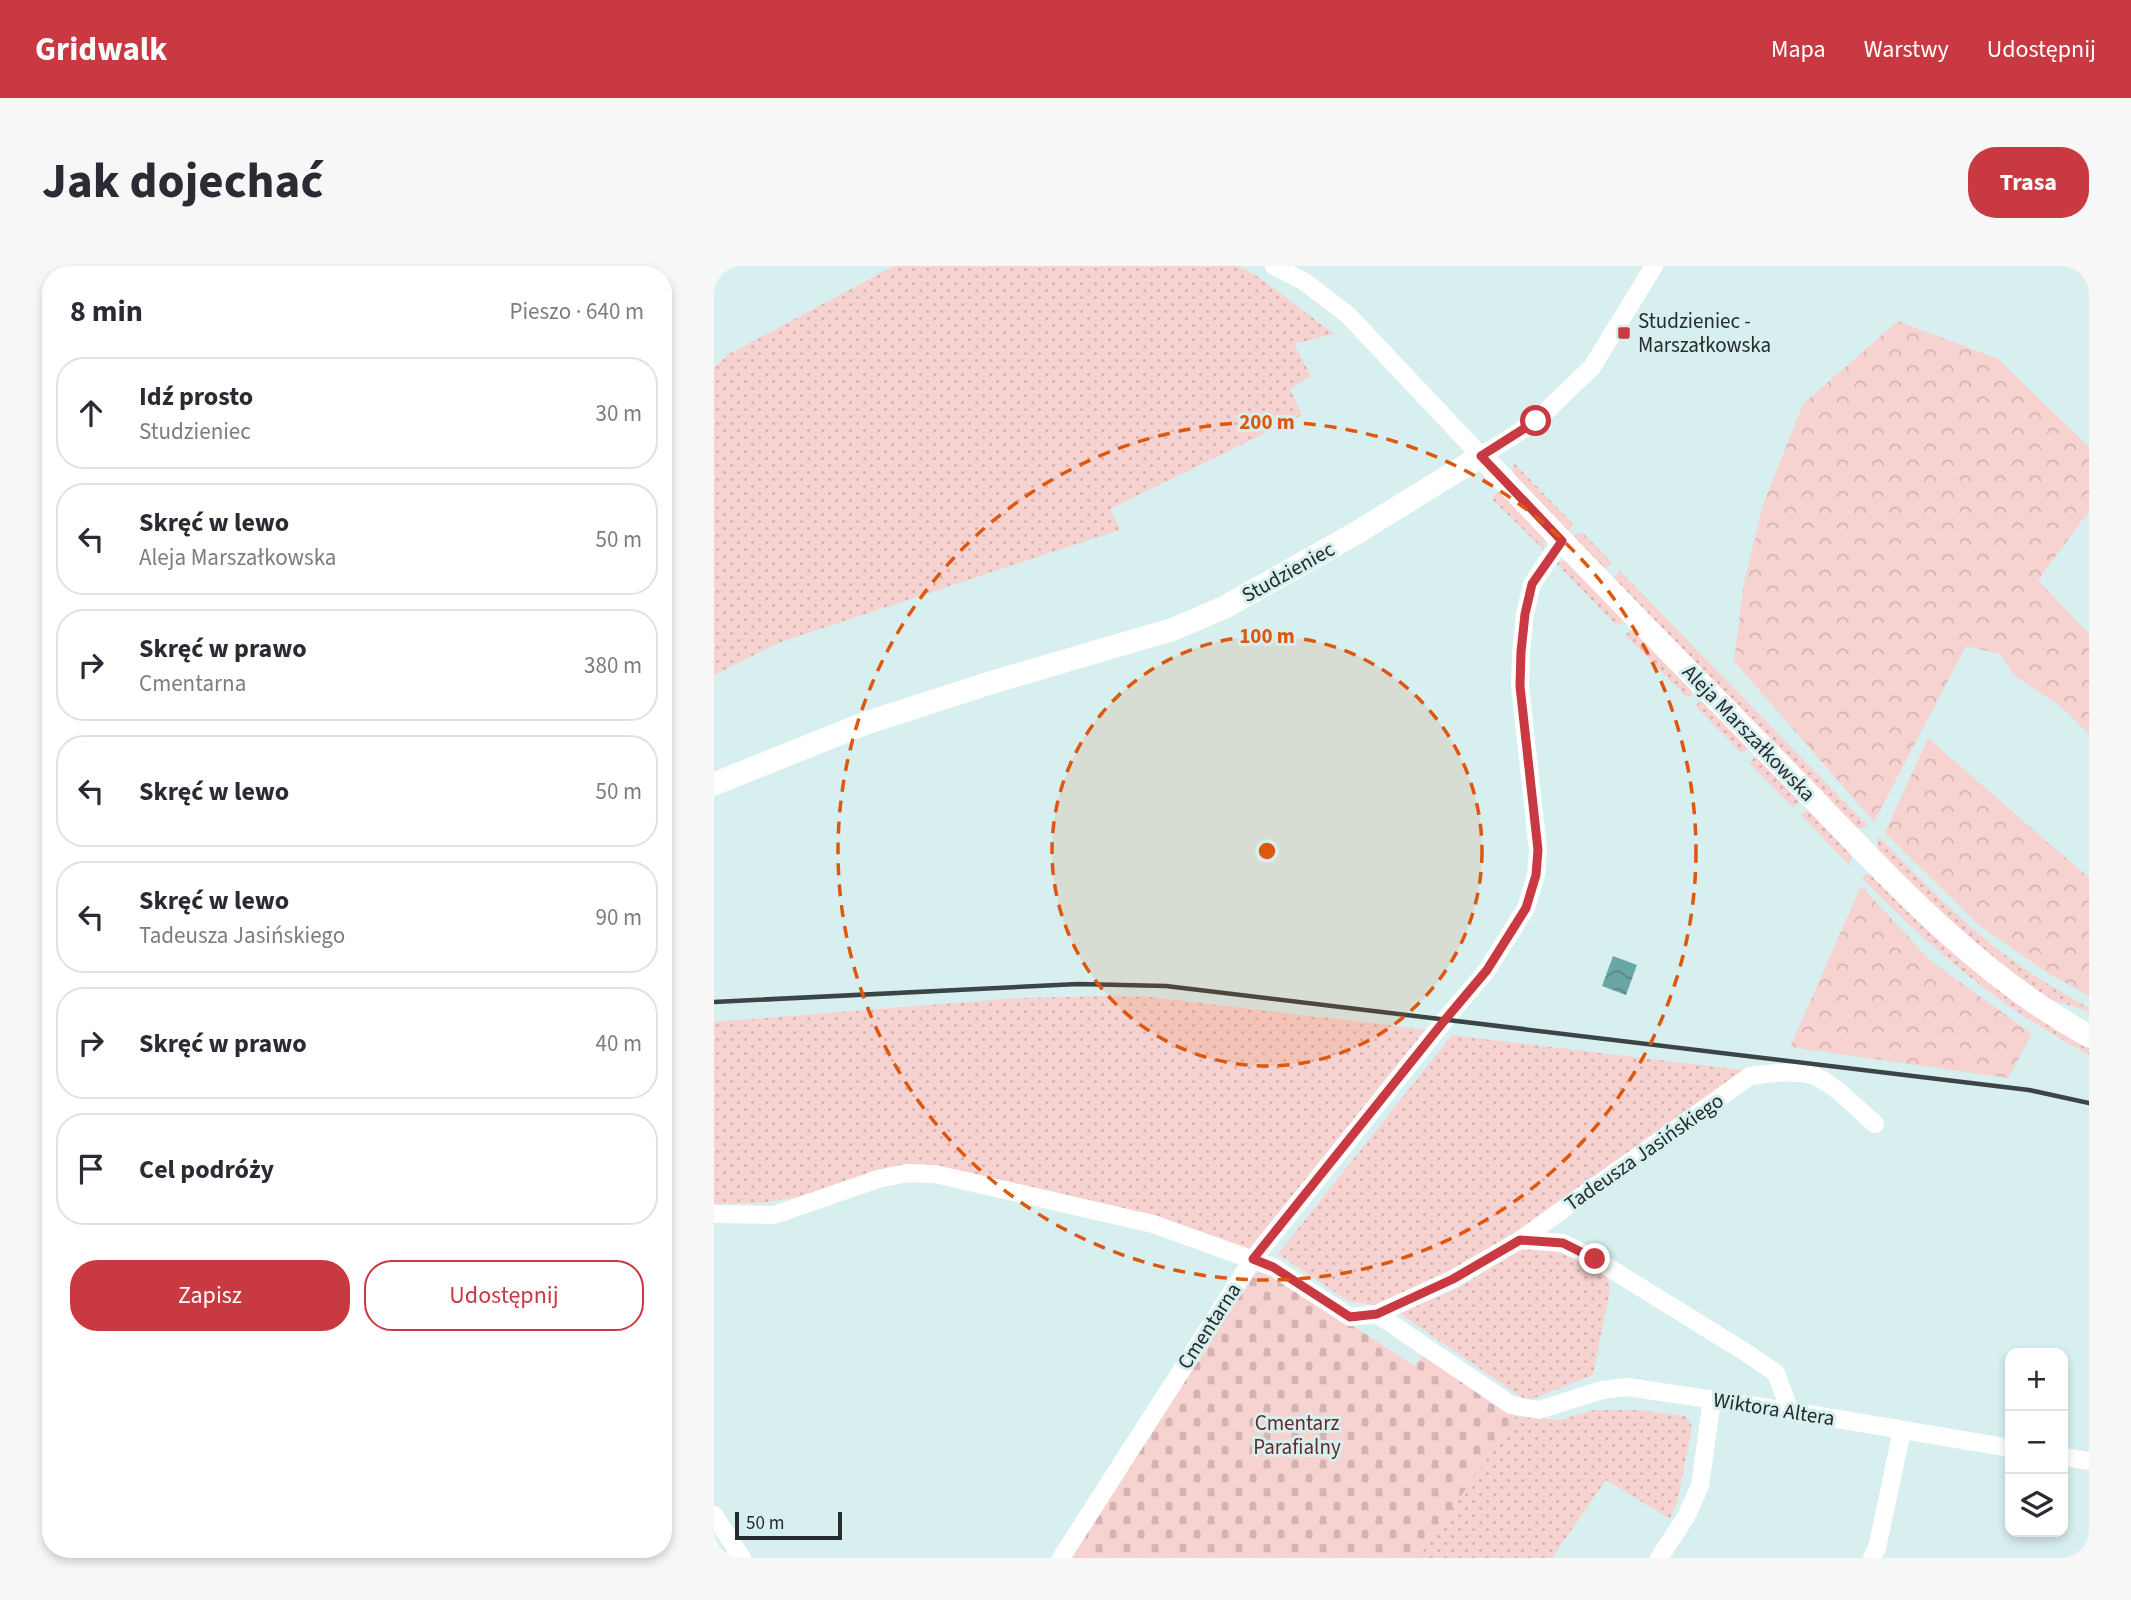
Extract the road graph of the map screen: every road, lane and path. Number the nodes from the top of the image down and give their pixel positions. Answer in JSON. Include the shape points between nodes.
{"nodes":[{"id":1,"x":1274,"y":266,"type":"edge"},
{"id":2,"x":1654,"y":266,"type":"edge"},
{"id":3,"x":1481,"y":456,"type":"junction"},
{"id":4,"x":1562,"y":541,"type":"junction"},
{"id":5,"x":714,"y":784,"type":"edge"},
{"id":6,"x":2028,"y":996,"type":"junction"},
{"id":7,"x":2089,"y":1026,"type":"edge"},
{"id":8,"x":2089,"y":1036,"type":"edge"},
{"id":9,"x":1875,"y":1124,"type":"dead end"},
{"id":10,"x":714,"y":1214,"type":"edge"},
{"id":11,"x":1520,"y":1240,"type":"junction"},
{"id":12,"x":1253,"y":1259,"type":"junction"},
{"id":13,"x":1377,"y":1314,"type":"junction"},
{"id":14,"x":1712,"y":1399,"type":"junction"},
{"id":15,"x":1790,"y":1411,"type":"junction"},
{"id":16,"x":1902,"y":1431,"type":"junction"},
{"id":17,"x":2005,"y":1447,"type":"edge"},
{"id":18,"x":2068,"y":1458,"type":"edge"},
{"id":19,"x":2089,"y":1461,"type":"edge"},
{"id":20,"x":714,"y":1515,"type":"edge"},
{"id":21,"x":742,"y":1558,"type":"edge"},
{"id":22,"x":1061,"y":1558,"type":"edge"},
{"id":23,"x":1659,"y":1558,"type":"edge"},
{"id":24,"x":1872,"y":1558,"type":"edge"}],
"edges":[{"from":1,"to":3,"type":"street","via":[[1305,282],[1348,316]]},
{"from":2,"to":3,"type":"street","name":"Studzieniec","via":[[1591,367],[1536,421]]},
{"from":3,"to":4,"type":"main road","name":"Aleja Marszałkowska"},
{"from":3,"to":5,"type":"main road","name":"Studzieniec","via":[[1212,613],[1174,629],[866,723]]},
{"from":4,"to":6,"type":"main road","name":"Aleja Marszałkowska","via":[[1937,924]]},
{"from":4,"to":12,"type":"street","name":"Cmentarna","via":[[1532,584],[1521,652],[1520,686],[1538,850],[1526,908],[1487,970]]},
{"from":6,"to":7,"type":"main road","name":"Aleja Marszałkowska"},
{"from":6,"to":8,"type":"main road","name":"Aleja Marszałkowska"},
{"from":9,"to":11,"type":"street","name":"Tadeusza Jasińskiego","via":[[1815,1076],[1750,1076]]},
{"from":10,"to":12,"type":"street","via":[[774,1215],[878,1179],[935,1174],[1153,1224]]},
{"from":11,"to":13,"type":"street","name":"Tadeusza Jasińskiego","via":[[1453,1279]]},
{"from":11,"to":15,"type":"street","via":[[1563,1243],[1745,1352],[1776,1373]]},
{"from":12,"to":13,"type":"street","via":[[1350,1317]]},
{"from":12,"to":22,"type":"street","name":"Cmentarna"},
{"from":13,"to":14,"type":"street","name":"Wiktora Altera","via":[[1511,1405],[1539,1410],[1627,1387]]},
{"from":14,"to":15,"type":"street","name":"Wiktora Altera"},
{"from":14,"to":23,"type":"street","via":[[1700,1486]]},
{"from":15,"to":16,"type":"street","name":"Wiktora Altera"},
{"from":16,"to":17,"type":"street","name":"Wiktora Altera"},
{"from":16,"to":24,"type":"street"},
{"from":18,"to":19,"type":"street"},
{"from":20,"to":21,"type":"street"}]}
